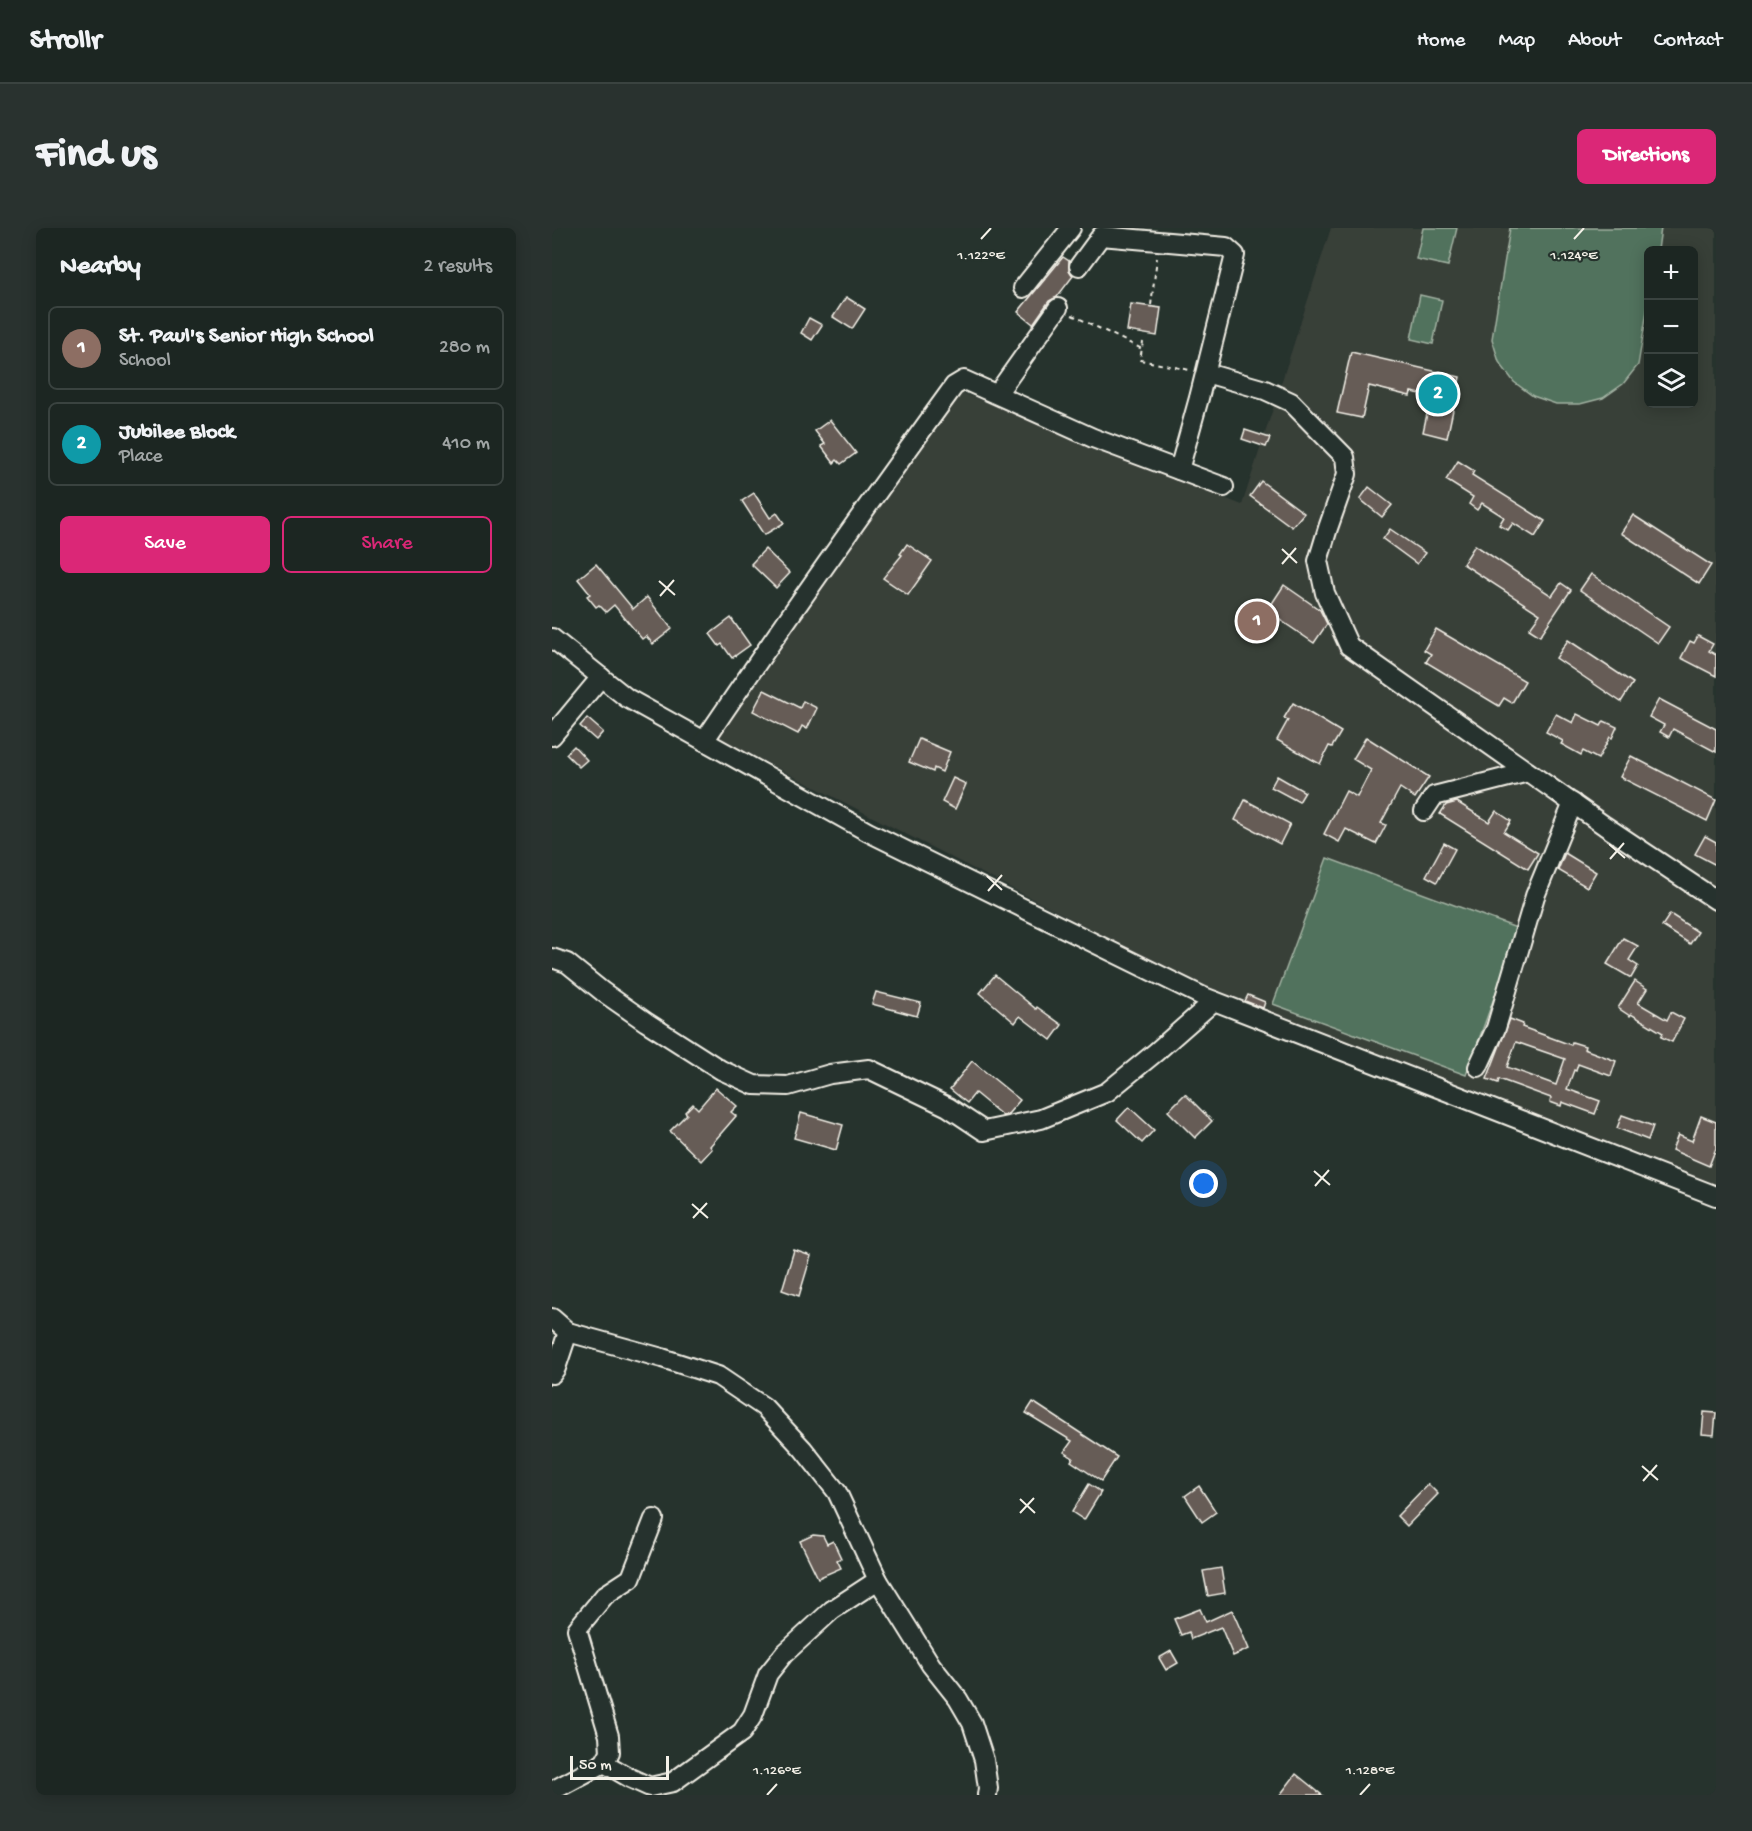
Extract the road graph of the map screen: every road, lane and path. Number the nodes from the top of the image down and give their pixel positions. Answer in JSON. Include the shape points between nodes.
{"nodes":[{"id":1,"x":1071,"y":228,"type":"edge"},
{"id":2,"x":1159,"y":242,"type":"junction"},
{"id":3,"x":1079,"y":266,"type":"dead end"},
{"id":4,"x":1023,"y":288,"type":"dead end"},
{"id":5,"x":1151,"y":305,"type":"dead end"},
{"id":6,"x":1058,"y":308,"type":"joint"},
{"id":7,"x":1143,"y":342,"type":"dead end"},
{"id":8,"x":1142,"y":349,"type":"junction"},
{"id":9,"x":1206,"y":373,"type":"junction"},
{"id":10,"x":997,"y":394,"type":"junction"},
{"id":11,"x":1179,"y":470,"type":"junction"},
{"id":12,"x":1224,"y":487,"type":"dead end"},
{"id":13,"x":552,"y":638,"type":"edge"},
{"id":14,"x":601,"y":677,"type":"junction"},
{"id":15,"x":552,"y":736,"type":"edge"},
{"id":16,"x":704,"y":741,"type":"junction"},
{"id":17,"x":1528,"y":772,"type":"junction"},
{"id":18,"x":1573,"y":804,"type":"junction"},
{"id":19,"x":1424,"y":811,"type":"dead end"},
{"id":20,"x":1716,"y":900,"type":"edge"},
{"id":21,"x":552,"y":958,"type":"edge"},
{"id":22,"x":1214,"y":1000,"type":"junction"},
{"id":23,"x":1479,"y":1067,"type":"dead end"},
{"id":24,"x":1716,"y":1196,"type":"edge"},
{"id":25,"x":552,"y":1318,"type":"edge"},
{"id":26,"x":568,"y":1332,"type":"junction"},
{"id":27,"x":552,"y":1374,"type":"edge"},
{"id":28,"x":654,"y":1519,"type":"dead end"},
{"id":29,"x":878,"y":1580,"type":"junction"},
{"id":30,"x":604,"y":1763,"type":"junction"},
{"id":31,"x":552,"y":1791,"type":"edge"},
{"id":32,"x":987,"y":1795,"type":"edge"}],
"edges":[{"from":1,"to":4,"type":"street"},
{"from":2,"to":3,"type":"street","via":[[1101,236]]},
{"from":2,"to":5,"type":"path"},
{"from":2,"to":9,"type":"street","via":[[1226,247],[1235,255]]},
{"from":6,"to":8,"type":"path"},
{"from":6,"to":10,"type":"street"},
{"from":7,"to":8,"type":"path"},
{"from":8,"to":9,"type":"path","via":[[1140,360]]},
{"from":9,"to":11,"type":"street"},
{"from":9,"to":17,"type":"street","via":[[1291,402],[1345,457],[1347,474],[1318,561],[1324,593],[1349,646]]},
{"from":10,"to":11,"type":"street","via":[[1093,438]]},
{"from":10,"to":16,"type":"street","via":[[964,380],[954,386],[782,625]]},
{"from":11,"to":12,"type":"street"},
{"from":13,"to":14,"type":"street"},
{"from":14,"to":15,"type":"street"},
{"from":14,"to":16,"type":"street","via":[[627,698]]},
{"from":16,"to":22,"type":"street","via":[[868,832]]},
{"from":17,"to":18,"type":"street"},
{"from":17,"to":19,"type":"street","via":[[1434,796]]},
{"from":18,"to":20,"type":"street"},
{"from":18,"to":23,"type":"street","via":[[1535,896],[1496,1028]]},
{"from":21,"to":22,"type":"street","via":[[567,963],[646,1022],[712,1064],[754,1085],[788,1086],[830,1074],[869,1069],[948,1107],[984,1131],[1041,1119],[1107,1092]]},
{"from":22,"to":24,"type":"street"},
{"from":25,"to":26,"type":"street"},
{"from":26,"to":27,"type":"street"},
{"from":26,"to":29,"type":"street","via":[[718,1376],[764,1407],[837,1492]]},
{"from":28,"to":30,"type":"street","via":[[631,1578],[605,1595],[577,1629],[609,1736],[610,1752]]},
{"from":29,"to":30,"type":"street","via":[[832,1610],[784,1654],[768,1674],[753,1715],[742,1732],[673,1782],[650,1787]]},
{"from":29,"to":32,"type":"street","via":[[972,1723],[984,1760]]},
{"from":30,"to":31,"type":"street"}]}
